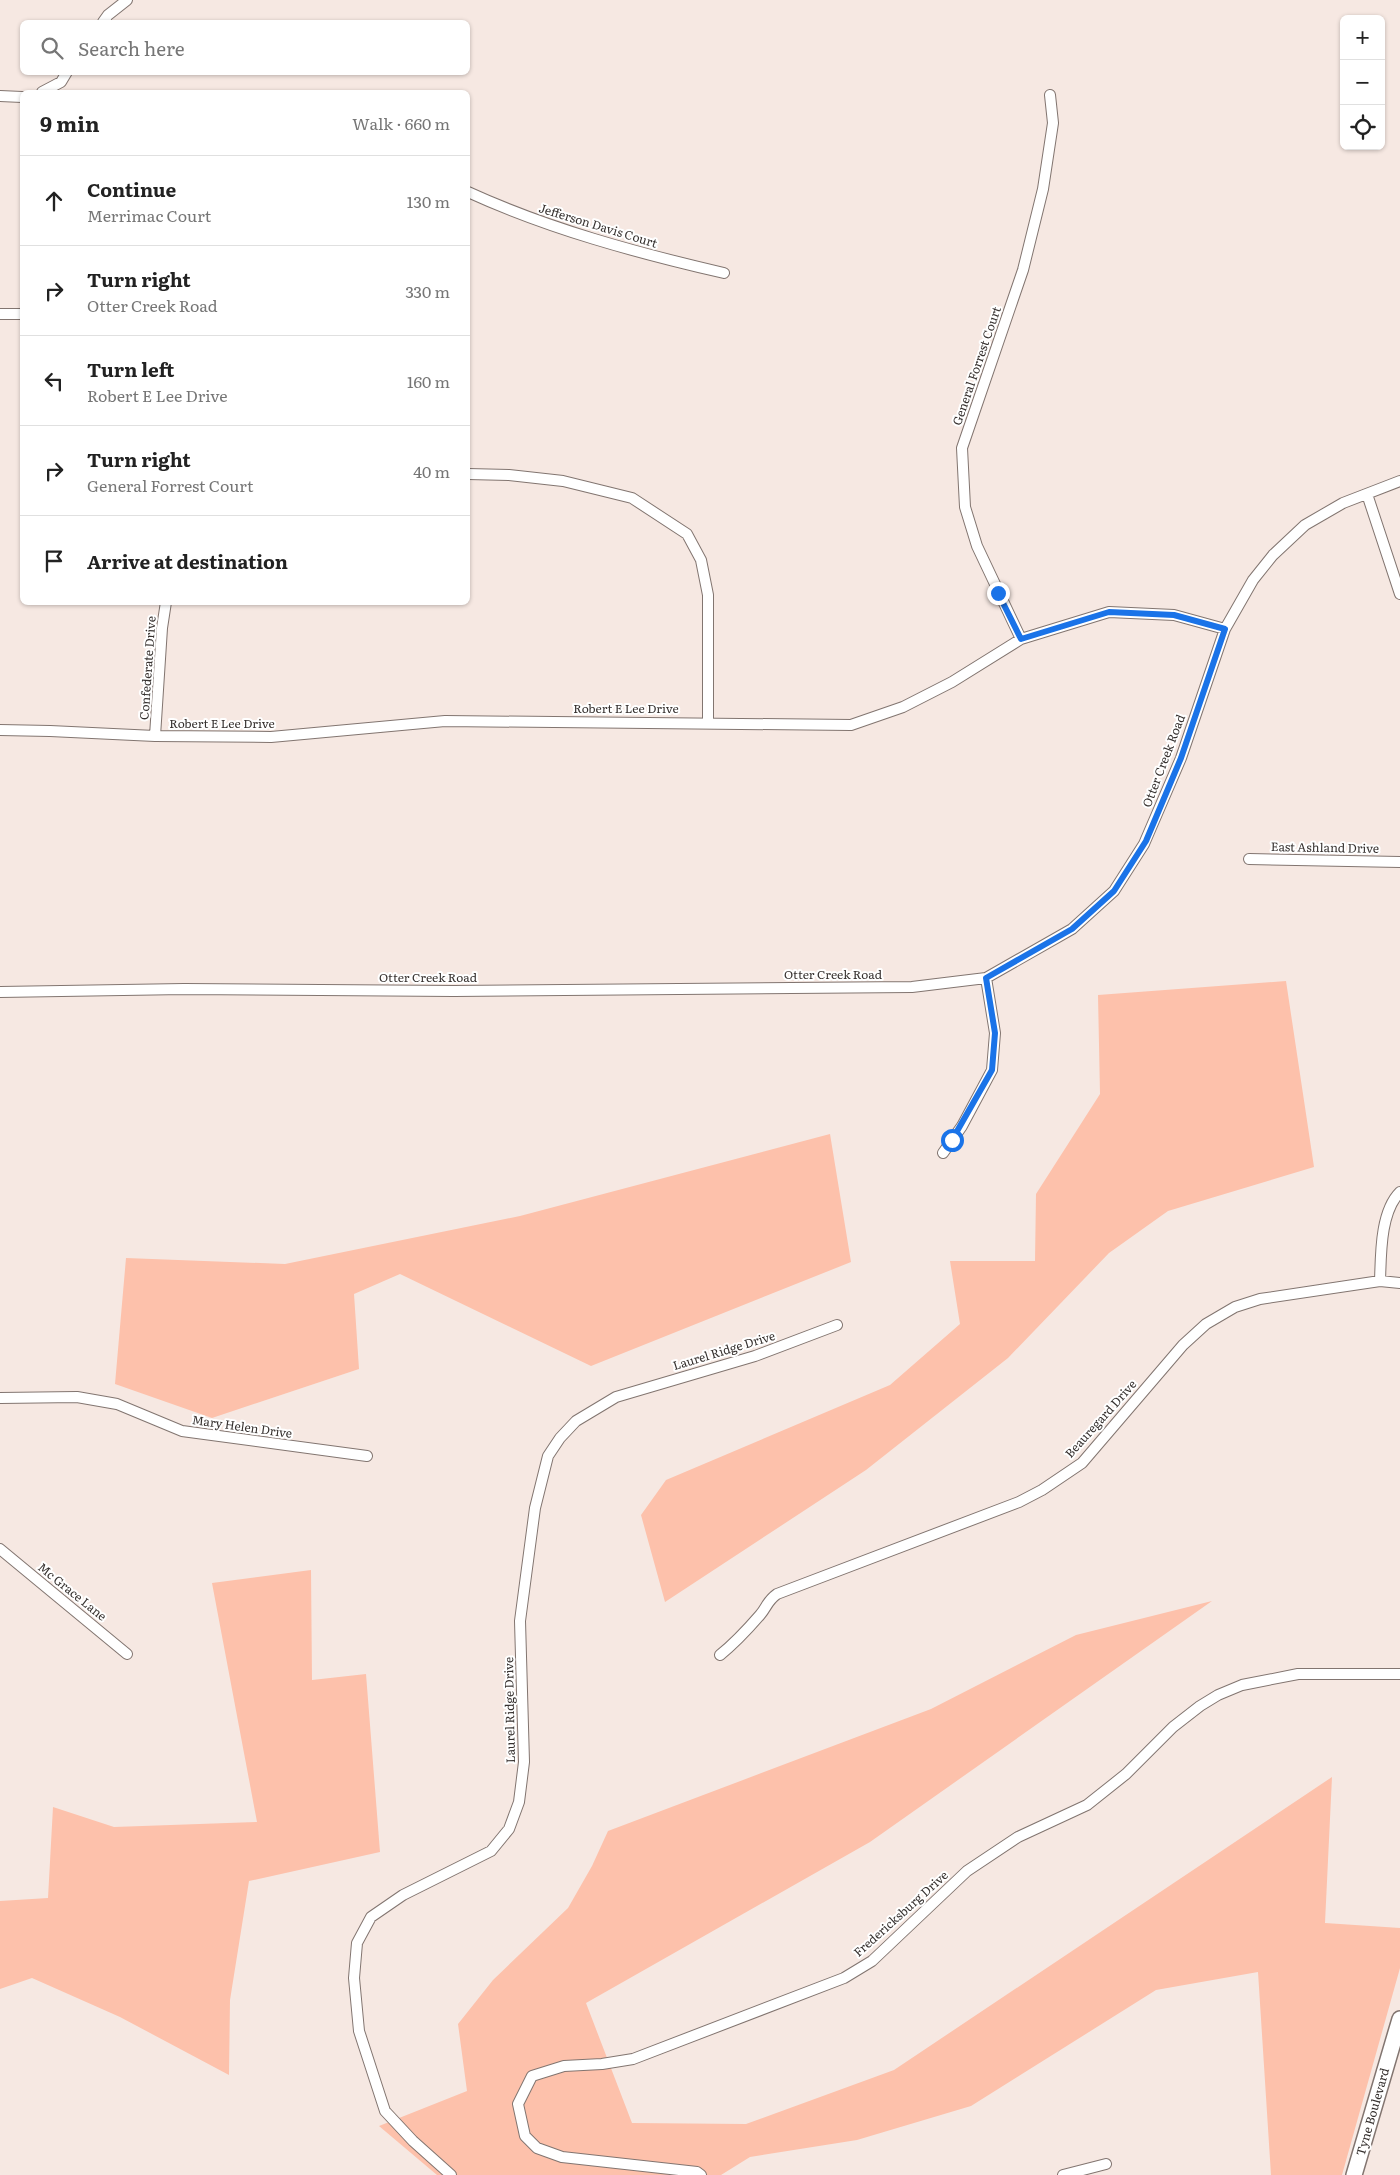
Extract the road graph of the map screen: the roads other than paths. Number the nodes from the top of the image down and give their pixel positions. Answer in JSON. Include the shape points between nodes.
{"nodes":[{"id":1,"x":127,"y":0,"type":"edge"},
{"id":2,"x":104,"y":20,"type":"edge"},
{"id":3,"x":66,"y":75,"type":"edge"},
{"id":4,"x":46,"y":90,"type":"edge"},
{"id":5,"x":1050,"y":95,"type":"dead end"},
{"id":6,"x":0,"y":96,"type":"edge"},
{"id":7,"x":20,"y":97,"type":"edge"},
{"id":8,"x":470,"y":193,"type":"edge"},
{"id":9,"x":724,"y":273,"type":"dead end"},
{"id":10,"x":0,"y":314,"type":"edge"},
{"id":11,"x":20,"y":314,"type":"edge"},
{"id":12,"x":470,"y":474,"type":"edge"},
{"id":13,"x":1400,"y":481,"type":"edge"},
{"id":14,"x":1367,"y":494,"type":"junction"},
{"id":15,"x":1400,"y":594,"type":"edge"},
{"id":16,"x":166,"y":605,"type":"edge"},
{"id":17,"x":1225,"y":629,"type":"junction"},
{"id":18,"x":1021,"y":639,"type":"junction"},
{"id":19,"x":708,"y":722,"type":"junction"},
{"id":20,"x":0,"y":730,"type":"edge"},
{"id":21,"x":155,"y":736,"type":"junction"},
{"id":22,"x":1249,"y":859,"type":"dead end"},
{"id":23,"x":1400,"y":862,"type":"edge"},
{"id":24,"x":986,"y":978,"type":"junction"},
{"id":25,"x":0,"y":992,"type":"edge"},
{"id":26,"x":943,"y":1153,"type":"dead end"},
{"id":27,"x":1400,"y":1192,"type":"edge"},
{"id":28,"x":1380,"y":1281,"type":"junction"},
{"id":29,"x":1400,"y":1283,"type":"edge"},
{"id":30,"x":837,"y":1325,"type":"dead end"},
{"id":31,"x":0,"y":1398,"type":"edge"},
{"id":32,"x":367,"y":1456,"type":"dead end"},
{"id":33,"x":0,"y":1549,"type":"edge"},
{"id":34,"x":127,"y":1654,"type":"dead end"},
{"id":35,"x":720,"y":1655,"type":"dead end"},
{"id":36,"x":1400,"y":1674,"type":"edge"},
{"id":37,"x":1400,"y":2019,"type":"edge"},
{"id":38,"x":1106,"y":2164,"type":"dead end"},
{"id":39,"x":697,"y":2174,"type":"edge"},
{"id":40,"x":451,"y":2175,"type":"edge"},
{"id":41,"x":1063,"y":2175,"type":"edge"},
{"id":42,"x":1354,"y":2175,"type":"edge"}],
"edges":[{"from":1,"to":2,"type":"street"},
{"from":3,"to":4,"type":"street","via":[[61,82]]},
{"from":5,"to":18,"type":"street","name":"General Forrest Court","via":[[1053,123],[1043,189],[1025,261],[962,448],[966,507],[977,546]]},
{"from":6,"to":7,"type":"street"},
{"from":8,"to":9,"type":"street","name":"Jefferson Davis Court","via":[[508,210],[628,248]]},
{"from":10,"to":11,"type":"street"},
{"from":12,"to":19,"type":"street","via":[[563,481],[632,498],[688,534],[701,560],[708,595]]},
{"from":13,"to":14,"type":"street","name":"Otter Creek Road"},
{"from":14,"to":15,"type":"street"},
{"from":14,"to":17,"type":"street","name":"Otter Creek Road","via":[[1343,503],[1305,525],[1273,555],[1253,580]]},
{"from":16,"to":21,"type":"street","name":"Confederate Drive"},
{"from":17,"to":18,"type":"street","name":"Robert E Lee Drive","via":[[1174,615],[1109,612]]},
{"from":17,"to":24,"type":"street","name":"Otter Creek Road","via":[[1181,758],[1146,841],[1114,891],[1072,929]]},
{"from":18,"to":19,"type":"street","name":"Robert E Lee Drive","via":[[952,682],[903,707],[851,724],[739,725]]},
{"from":19,"to":21,"type":"street","name":"Robert E Lee Drive","via":[[445,721],[271,737]]},
{"from":20,"to":21,"type":"street","name":"Robert E Lee Drive"},
{"from":22,"to":23,"type":"street","name":"East Ashland Drive"},
{"from":24,"to":25,"type":"street","name":"Otter Creek Road","via":[[912,987]]},
{"from":24,"to":26,"type":"street","via":[[995,1033],[992,1070],[962,1126]]},
{"from":27,"to":28,"type":"street","via":[[1385,1220]]},
{"from":28,"to":29,"type":"street","name":"Beauregard Drive"},
{"from":28,"to":35,"type":"street","name":"Beauregard Drive","via":[[1260,1299],[1235,1307],[1206,1324],[1183,1345],[1082,1462],[1042,1490],[1019,1502],[777,1594],[768,1601],[742,1637]]},
{"from":30,"to":40,"type":"street","name":"Laurel Ridge Drive","via":[[755,1356],[616,1397],[576,1421],[548,1456],[535,1508],[520,1621],[524,1762],[519,1802],[509,1829],[491,1851],[403,1895],[371,1917],[358,1943],[354,1978],[359,2031],[385,2111]]},
{"from":31,"to":32,"type":"street","name":"Mary Helen Drive","via":[[77,1397],[117,1404],[182,1431]]},
{"from":33,"to":34,"type":"street","name":"Mc Grace Lane"},
{"from":36,"to":39,"type":"street","name":"Fredericksburg Drive","via":[[1298,1674],[1242,1685],[1218,1695],[1173,1727],[1126,1774],[1088,1804],[1018,1837],[967,1871],[872,1960],[844,1978],[633,2059],[564,2066],[532,2076],[518,2104],[526,2136],[537,2148],[562,2157]]},
{"from":37,"to":42,"type":"street","name":"Tyne Boulevard"},
{"from":38,"to":41,"type":"street"}]}
